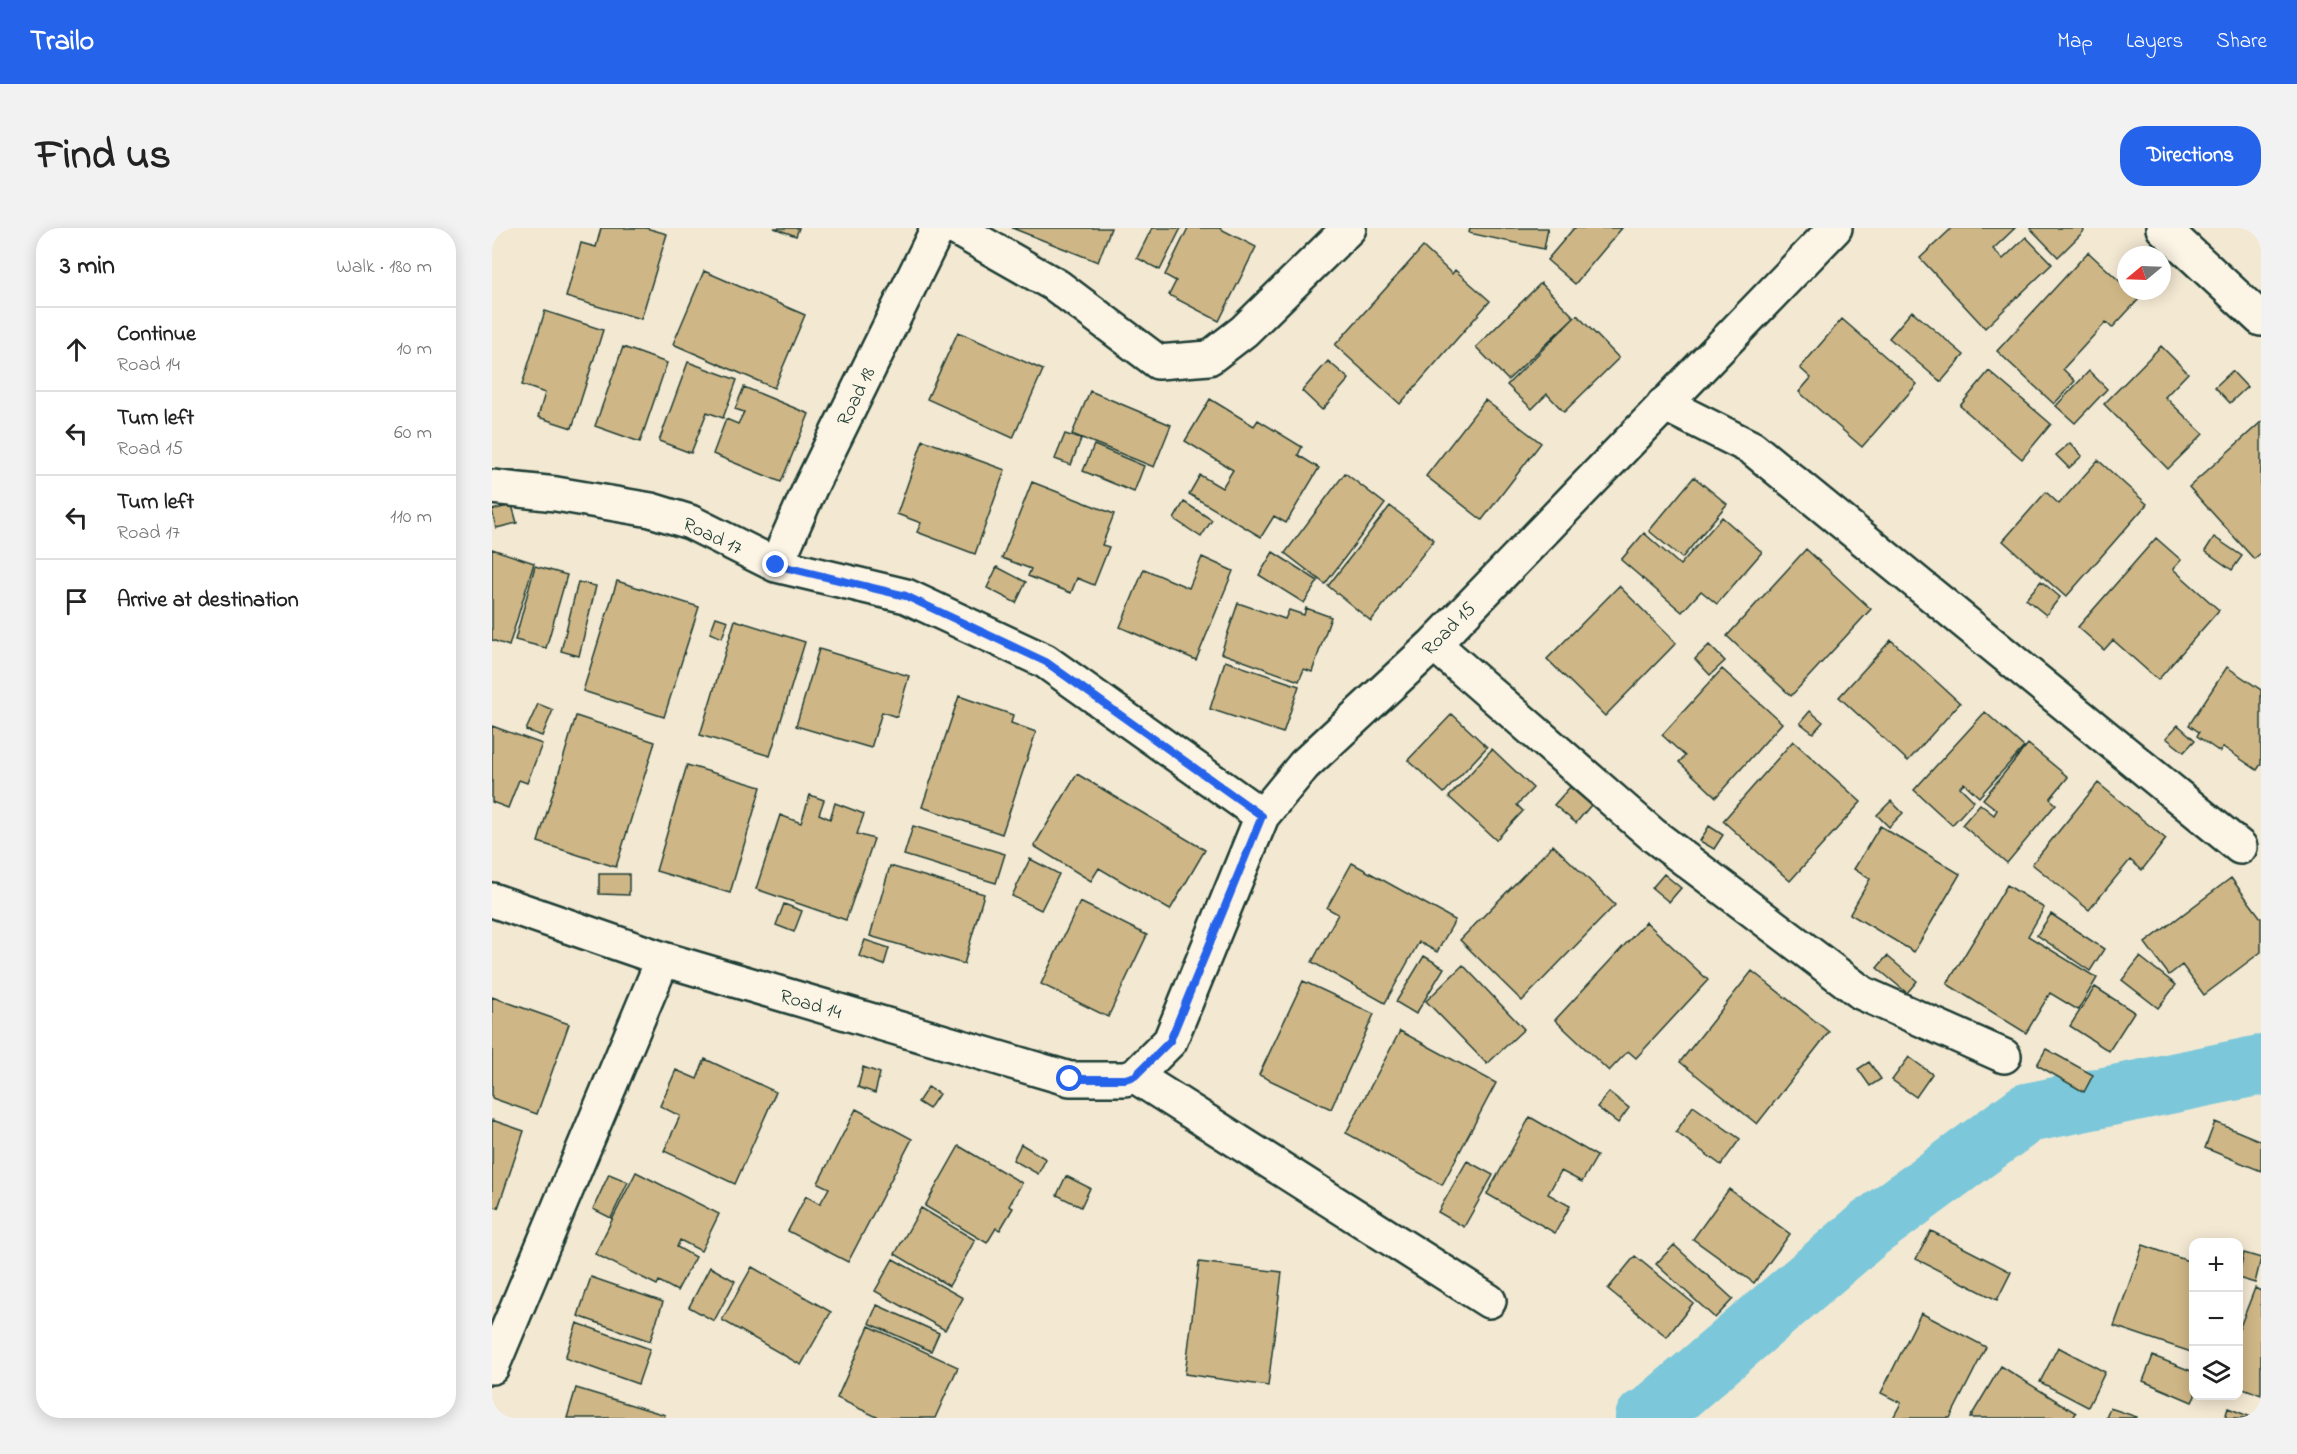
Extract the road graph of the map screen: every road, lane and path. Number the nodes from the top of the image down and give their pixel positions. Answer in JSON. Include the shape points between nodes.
{"nodes":[{"id":1,"x":938,"y":228,"type":"edge"},
{"id":2,"x":955,"y":228,"type":"edge"},
{"id":3,"x":1349,"y":228,"type":"edge"},
{"id":4,"x":1835,"y":228,"type":"edge"},
{"id":5,"x":2163,"y":228,"type":"edge"},
{"id":6,"x":2261,"y":319,"type":"edge"},
{"id":7,"x":1664,"y":404,"type":"junction"},
{"id":8,"x":492,"y":487,"type":"edge"},
{"id":9,"x":776,"y":565,"type":"junction"},
{"id":10,"x":1434,"y":644,"type":"junction"},
{"id":11,"x":1262,"y":816,"type":"junction"},
{"id":12,"x":2240,"y":848,"type":"dead end"},
{"id":13,"x":492,"y":900,"type":"edge"},
{"id":14,"x":663,"y":959,"type":"junction"},
{"id":15,"x":2004,"y":1056,"type":"dead end"},
{"id":16,"x":1135,"y":1076,"type":"junction"},
{"id":17,"x":1490,"y":1301,"type":"dead end"},
{"id":18,"x":492,"y":1367,"type":"edge"}],
"edges":[{"from":1,"to":9,"type":"street","name":"Road 18"},
{"from":2,"to":3,"type":"street","via":[[1057,286],[1158,362],[1209,358],[1244,331]]},
{"from":4,"to":7,"type":"street","name":"Road 15"},
{"from":5,"to":6,"type":"street"},
{"from":7,"to":10,"type":"street","name":"Road 15"},
{"from":7,"to":12,"type":"street","via":[[1752,448]]},
{"from":8,"to":9,"type":"street","name":"Road 17","via":[[651,510],[690,522]]},
{"from":9,"to":11,"type":"street","name":"Road 17","via":[[906,596],[1046,662]]},
{"from":10,"to":11,"type":"street","name":"Road 15","via":[[1304,765]]},
{"from":10,"to":15,"type":"street","via":[[1653,835],[1862,993]]},
{"from":11,"to":16,"type":"street","name":"Road 15","via":[[1170,1041]]},
{"from":13,"to":14,"type":"street","name":"Road 14"},
{"from":14,"to":16,"type":"street","name":"Road 14","via":[[1070,1079]]},
{"from":14,"to":18,"type":"street"},
{"from":16,"to":17,"type":"street"}]}
